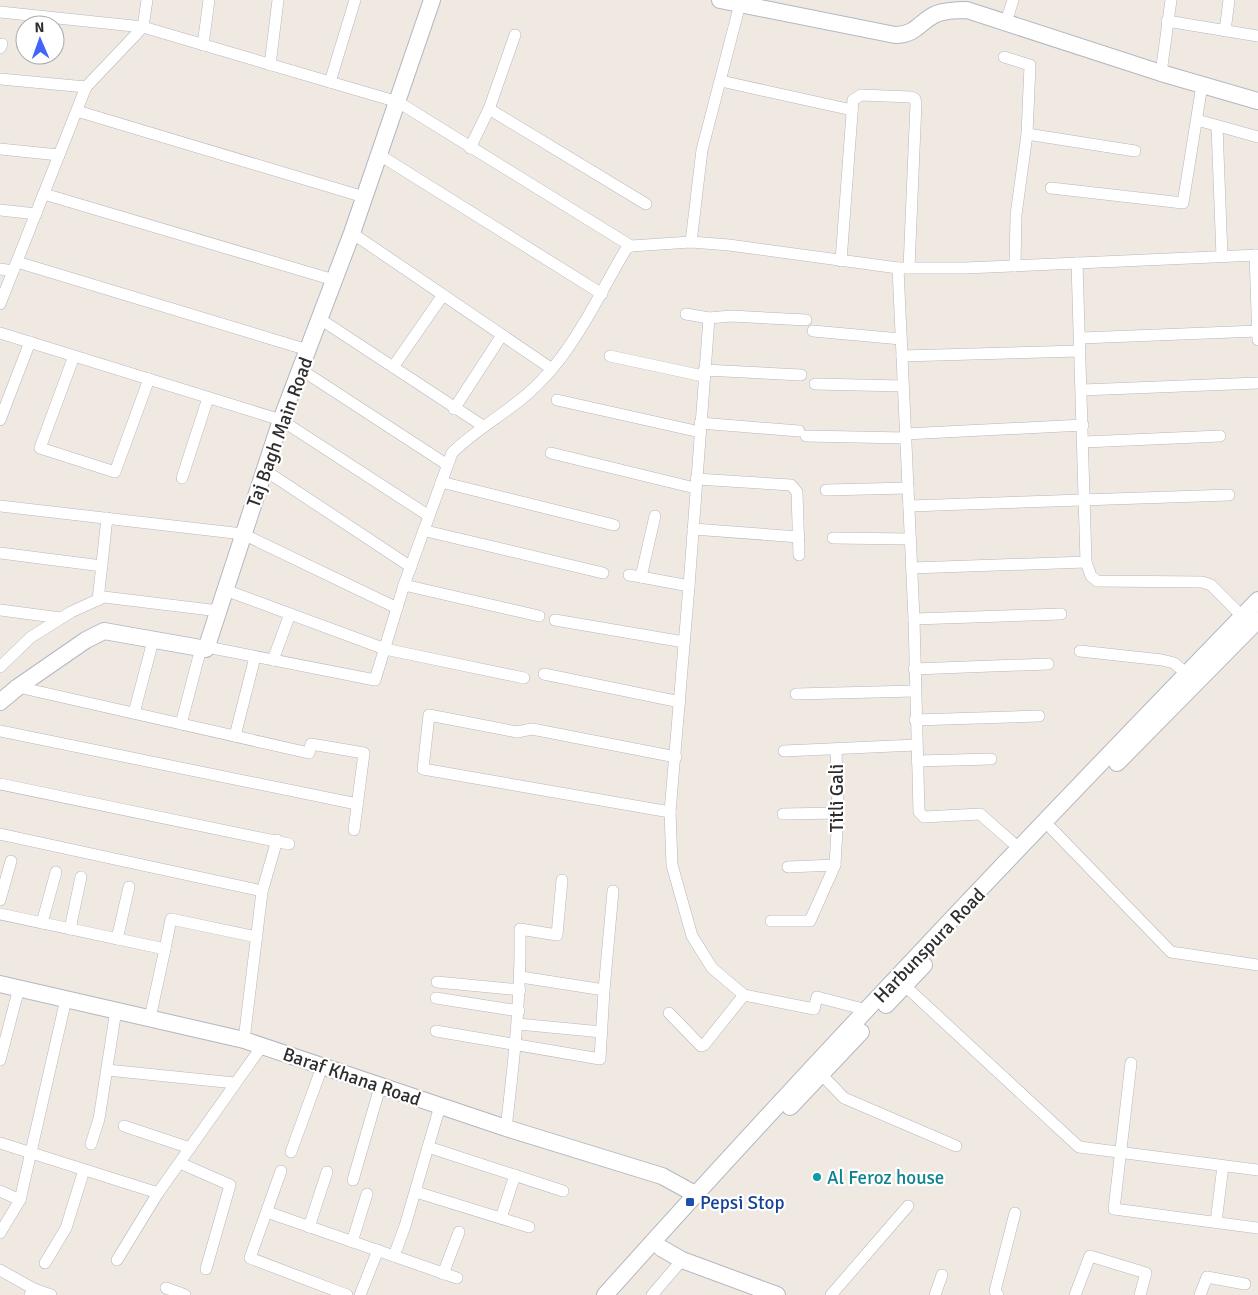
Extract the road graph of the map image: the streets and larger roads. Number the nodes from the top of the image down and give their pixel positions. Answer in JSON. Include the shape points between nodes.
{"nodes":[{"id":1,"x":147,"y":0,"type":"edge"},
{"id":2,"x":209,"y":0,"type":"edge"},
{"id":3,"x":278,"y":0,"type":"edge"},
{"id":4,"x":355,"y":0,"type":"edge"},
{"id":5,"x":432,"y":0,"type":"edge"},
{"id":6,"x":720,"y":0,"type":"edge"},
{"id":7,"x":1013,"y":0,"type":"edge"},
{"id":8,"x":1171,"y":0,"type":"edge"},
{"id":9,"x":1229,"y":0,"type":"edge"},
{"id":10,"x":740,"y":4,"type":"junction"},
{"id":11,"x":0,"y":12,"type":"edge"},
{"id":12,"x":1167,"y":21,"type":"junction"},
{"id":13,"x":1006,"y":22,"type":"junction"},
{"id":14,"x":143,"y":27,"type":"junction"},
{"id":15,"x":1225,"y":31,"type":"junction"},
{"id":16,"x":515,"y":35,"type":"dead end"},
{"id":17,"x":1258,"y":36,"type":"edge"},
{"id":18,"x":203,"y":45,"type":"junction"},
{"id":19,"x":1004,"y":57,"type":"dead end"},
{"id":20,"x":270,"y":64,"type":"junction"},
{"id":21,"x":1160,"y":73,"type":"junction"},
{"id":22,"x":0,"y":78,"type":"edge"},
{"id":23,"x":721,"y":81,"type":"junction"},
{"id":24,"x":330,"y":82,"type":"junction"},
{"id":25,"x":1202,"y":85,"type":"junction"},
{"id":26,"x":86,"y":87,"type":"junction"},
{"id":27,"x":1258,"y":101,"type":"edge"},
{"id":28,"x":398,"y":102,"type":"junction"},
{"id":29,"x":489,"y":109,"type":"junction"},
{"id":30,"x":852,"y":110,"type":"junction"},
{"id":31,"x":77,"y":111,"type":"junction"},
{"id":32,"x":1197,"y":120,"type":"junction"},
{"id":33,"x":1217,"y":126,"type":"junction"},
{"id":34,"x":1027,"y":134,"type":"junction"},
{"id":35,"x":1258,"y":137,"type":"edge"},
{"id":36,"x":470,"y":148,"type":"junction"},
{"id":37,"x":0,"y":149,"type":"edge"},
{"id":38,"x":1134,"y":151,"type":"dead end"},
{"id":39,"x":378,"y":154,"type":"junction"},
{"id":40,"x":59,"y":155,"type":"junction"},
{"id":41,"x":1051,"y":188,"type":"dead end"},
{"id":42,"x":44,"y":194,"type":"junction"},
{"id":43,"x":364,"y":197,"type":"junction"},
{"id":44,"x":646,"y":204,"type":"dead end"},
{"id":45,"x":0,"y":210,"type":"edge"},
{"id":46,"x":36,"y":214,"type":"junction"},
{"id":47,"x":352,"y":234,"type":"junction"},
{"id":48,"x":690,"y":242,"type":"junction"},
{"id":49,"x":631,"y":246,"type":"junction"},
{"id":50,"x":1256,"y":255,"type":"edge"},
{"id":51,"x":1222,"y":257,"type":"junction"},
{"id":52,"x":841,"y":261,"type":"junction"},
{"id":53,"x":1077,"y":264,"type":"junction"},
{"id":54,"x":15,"y":266,"type":"junction"},
{"id":55,"x":1015,"y":266,"type":"junction"},
{"id":56,"x":904,"y":268,"type":"junction"},
{"id":57,"x":0,"y":269,"type":"edge"},
{"id":58,"x":334,"y":280,"type":"junction"},
{"id":59,"x":602,"y":294,"type":"junction"},
{"id":60,"x":443,"y":295,"type":"junction"},
{"id":61,"x":0,"y":304,"type":"edge"},
{"id":62,"x":686,"y":314,"type":"dead end"},
{"id":63,"x":709,"y":318,"type":"junction"},
{"id":64,"x":320,"y":319,"type":"junction"},
{"id":65,"x":806,"y":320,"type":"dead end"},
{"id":66,"x":813,"y":331,"type":"dead end"},
{"id":67,"x":1258,"y":331,"type":"edge"},
{"id":68,"x":0,"y":333,"type":"edge"},
{"id":69,"x":502,"y":335,"type":"junction"},
{"id":70,"x":1081,"y":338,"type":"junction"},
{"id":71,"x":901,"y":339,"type":"junction"},
{"id":72,"x":1258,"y":340,"type":"edge"},
{"id":73,"x":30,"y":342,"type":"junction"},
{"id":74,"x":308,"y":350,"type":"junction"},
{"id":75,"x":1080,"y":351,"type":"junction"},
{"id":76,"x":74,"y":356,"type":"junction"},
{"id":77,"x":610,"y":356,"type":"dead end"},
{"id":78,"x":902,"y":356,"type":"junction"},
{"id":79,"x":394,"y":368,"type":"junction"},
{"id":80,"x":300,"y":369,"type":"junction"},
{"id":81,"x":552,"y":369,"type":"junction"},
{"id":82,"x":704,"y":373,"type":"junction"},
{"id":83,"x":801,"y":374,"type":"dead end"},
{"id":84,"x":149,"y":379,"type":"junction"},
{"id":85,"x":1258,"y":383,"type":"edge"},
{"id":86,"x":815,"y":384,"type":"dead end"},
{"id":87,"x":903,"y":386,"type":"junction"},
{"id":88,"x":1082,"y":390,"type":"junction"},
{"id":89,"x":208,"y":398,"type":"junction"},
{"id":90,"x":557,"y":400,"type":"dead end"},
{"id":91,"x":454,"y":409,"type":"junction"},
{"id":92,"x":0,"y":420,"type":"edge"},
{"id":93,"x":282,"y":420,"type":"junction"},
{"id":94,"x":1083,"y":425,"type":"junction"},
{"id":95,"x":483,"y":426,"type":"junction"},
{"id":96,"x":700,"y":427,"type":"junction"},
{"id":97,"x":905,"y":436,"type":"junction"},
{"id":98,"x":1220,"y":436,"type":"dead end"},
{"id":99,"x":1084,"y":442,"type":"junction"},
{"id":100,"x":551,"y":453,"type":"dead end"},
{"id":101,"x":446,"y":464,"type":"junction"},
{"id":102,"x":266,"y":471,"type":"junction"},
{"id":103,"x":182,"y":478,"type":"dead end"},
{"id":104,"x":441,"y":482,"type":"junction"},
{"id":105,"x":696,"y":483,"type":"junction"},
{"id":106,"x":908,"y":488,"type":"junction"},
{"id":107,"x":826,"y":490,"type":"dead end"},
{"id":108,"x":1229,"y":495,"type":"dead end"},
{"id":109,"x":1085,"y":500,"type":"junction"},
{"id":110,"x":0,"y":506,"type":"edge"},
{"id":111,"x":909,"y":506,"type":"junction"},
{"id":112,"x":429,"y":516,"type":"junction"},
{"id":113,"x":655,"y":516,"type":"dead end"},
{"id":114,"x":107,"y":518,"type":"junction"},
{"id":115,"x":614,"y":525,"type":"dead end"},
{"id":116,"x":693,"y":529,"type":"junction"},
{"id":117,"x":426,"y":531,"type":"junction"},
{"id":118,"x":243,"y":534,"type":"junction"},
{"id":119,"x":799,"y":537,"type":"junction"},
{"id":120,"x":834,"y":538,"type":"dead end"},
{"id":121,"x":910,"y":539,"type":"junction"},
{"id":122,"x":0,"y":553,"type":"edge"},
{"id":123,"x":799,"y":555,"type":"dead end"},
{"id":124,"x":1086,"y":562,"type":"junction"},
{"id":125,"x":102,"y":566,"type":"junction"},
{"id":126,"x":411,"y":567,"type":"junction"},
{"id":127,"x":912,"y":568,"type":"junction"},
{"id":128,"x":603,"y":573,"type":"dead end"},
{"id":129,"x":629,"y":575,"type":"dead end"},
{"id":130,"x":641,"y":577,"type":"junction"},
{"id":131,"x":404,"y":585,"type":"junction"},
{"id":132,"x":690,"y":586,"type":"junction"},
{"id":133,"x":225,"y":590,"type":"junction"},
{"id":134,"x":98,"y":600,"type":"junction"},
{"id":135,"x":1258,"y":600,"type":"edge"},
{"id":136,"x":397,"y":608,"type":"junction"},
{"id":137,"x":0,"y":610,"type":"edge"},
{"id":138,"x":219,"y":611,"type":"junction"},
{"id":139,"x":290,"y":614,"type":"junction"},
{"id":140,"x":1061,"y":614,"type":"dead end"},
{"id":141,"x":538,"y":616,"type":"dead end"},
{"id":142,"x":61,"y":618,"type":"junction"},
{"id":143,"x":1250,"y":618,"type":"edge"},
{"id":144,"x":914,"y":619,"type":"junction"},
{"id":145,"x":555,"y":620,"type":"dead end"},
{"id":146,"x":153,"y":641,"type":"junction"},
{"id":147,"x":684,"y":642,"type":"junction"},
{"id":148,"x":204,"y":648,"type":"junction"},
{"id":149,"x":385,"y":649,"type":"junction"},
{"id":150,"x":1080,"y":650,"type":"dead end"},
{"id":151,"x":255,"y":657,"type":"junction"},
{"id":152,"x":273,"y":660,"type":"junction"},
{"id":153,"x":1048,"y":664,"type":"dead end"},
{"id":154,"x":0,"y":666,"type":"edge"},
{"id":155,"x":914,"y":669,"type":"junction"},
{"id":156,"x":544,"y":674,"type":"dead end"},
{"id":157,"x":1187,"y":674,"type":"junction"},
{"id":158,"x":524,"y":678,"type":"dead end"},
{"id":159,"x":18,"y":687,"type":"junction"},
{"id":160,"x":915,"y":692,"type":"junction"},
{"id":161,"x":796,"y":694,"type":"dead end"},
{"id":162,"x":0,"y":702,"type":"edge"},
{"id":163,"x":680,"y":702,"type":"junction"},
{"id":164,"x":134,"y":713,"type":"junction"},
{"id":165,"x":1039,"y":716,"type":"dead end"},
{"id":166,"x":915,"y":720,"type":"junction"},
{"id":167,"x":182,"y":724,"type":"junction"},
{"id":168,"x":0,"y":731,"type":"edge"},
{"id":169,"x":235,"y":736,"type":"junction"},
{"id":170,"x":916,"y":745,"type":"junction"},
{"id":171,"x":836,"y":749,"type":"junction"},
{"id":172,"x":784,"y":751,"type":"dead end"},
{"id":173,"x":676,"y":757,"type":"junction"},
{"id":174,"x":991,"y":759,"type":"dead end"},
{"id":175,"x":917,"y":761,"type":"junction"},
{"id":176,"x":0,"y":784,"type":"edge"},
{"id":177,"x":357,"y":804,"type":"junction"},
{"id":178,"x":670,"y":812,"type":"junction"},
{"id":179,"x":838,"y":812,"type":"junction"},
{"id":180,"x":783,"y":814,"type":"dead end"},
{"id":181,"x":1049,"y":826,"type":"junction"},
{"id":182,"x":354,"y":830,"type":"dead end"},
{"id":183,"x":0,"y":834,"type":"edge"},
{"id":184,"x":277,"y":840,"type":"junction"},
{"id":185,"x":289,"y":844,"type":"dead end"},
{"id":186,"x":1020,"y":849,"type":"junction"},
{"id":187,"x":11,"y":861,"type":"dead end"},
{"id":188,"x":835,"y":865,"type":"junction"},
{"id":189,"x":788,"y":867,"type":"dead end"},
{"id":190,"x":56,"y":872,"type":"dead end"},
{"id":191,"x":81,"y":877,"type":"dead end"},
{"id":192,"x":562,"y":880,"type":"dead end"},
{"id":193,"x":129,"y":887,"type":"dead end"},
{"id":194,"x":262,"y":891,"type":"junction"},
{"id":195,"x":613,"y":891,"type":"dead end"},
{"id":196,"x":0,"y":900,"type":"edge"},
{"id":197,"x":0,"y":914,"type":"edge"},
{"id":198,"x":771,"y":921,"type":"dead end"},
{"id":199,"x":42,"y":923,"type":"junction"},
{"id":200,"x":70,"y":929,"type":"junction"},
{"id":201,"x":256,"y":937,"type":"junction"},
{"id":202,"x":117,"y":939,"type":"junction"},
{"id":203,"x":165,"y":949,"type":"junction"},
{"id":204,"x":1258,"y":965,"type":"edge"},
{"id":205,"x":521,"y":977,"type":"junction"},
{"id":206,"x":437,"y":982,"type":"dead end"},
{"id":207,"x":0,"y":984,"type":"edge"},
{"id":208,"x":904,"y":985,"type":"junction"},
{"id":209,"x":19,"y":988,"type":"junction"},
{"id":210,"x":520,"y":990,"type":"junction"},
{"id":211,"x":604,"y":990,"type":"junction"},
{"id":212,"x":744,"y":995,"type":"junction"},
{"id":213,"x":436,"y":998,"type":"dead end"},
{"id":214,"x":66,"y":999,"type":"junction"},
{"id":215,"x":116,"y":1010,"type":"junction"},
{"id":216,"x":868,"y":1010,"type":"junction"},
{"id":217,"x":518,"y":1011,"type":"junction"},
{"id":218,"x":668,"y":1013,"type":"dead end"},
{"id":219,"x":150,"y":1018,"type":"junction"},
{"id":220,"x":518,"y":1024,"type":"junction"},
{"id":221,"x":436,"y":1031,"type":"dead end"},
{"id":222,"x":602,"y":1032,"type":"junction"},
{"id":223,"x":244,"y":1040,"type":"junction"},
{"id":224,"x":2,"y":1043,"type":"edge"},
{"id":225,"x":516,"y":1044,"type":"junction"},
{"id":226,"x":262,"y":1046,"type":"junction"},
{"id":227,"x":0,"y":1060,"type":"edge"},
{"id":228,"x":1132,"y":1062,"type":"dead end"},
{"id":229,"x":322,"y":1068,"type":"junction"},
{"id":230,"x":107,"y":1070,"type":"junction"},
{"id":231,"x":822,"y":1075,"type":"junction"},
{"id":232,"x":235,"y":1083,"type":"junction"},
{"id":233,"x":380,"y":1087,"type":"junction"},
{"id":234,"x":440,"y":1106,"type":"junction"},
{"id":235,"x":124,"y":1126,"type":"dead end"},
{"id":236,"x":506,"y":1128,"type":"junction"},
{"id":237,"x":759,"y":1132,"type":"junction"},
{"id":238,"x":0,"y":1143,"type":"edge"},
{"id":239,"x":91,"y":1144,"type":"dead end"},
{"id":240,"x":956,"y":1146,"type":"dead end"},
{"id":241,"x":428,"y":1147,"type":"junction"},
{"id":242,"x":190,"y":1148,"type":"junction"},
{"id":243,"x":291,"y":1152,"type":"dead end"},
{"id":244,"x":30,"y":1153,"type":"junction"},
{"id":245,"x":1120,"y":1153,"type":"junction"},
{"id":246,"x":180,"y":1163,"type":"junction"},
{"id":247,"x":1223,"y":1166,"type":"junction"},
{"id":248,"x":84,"y":1170,"type":"junction"},
{"id":249,"x":1258,"y":1170,"type":"edge"},
{"id":250,"x":281,"y":1171,"type":"dead end"},
{"id":251,"x":327,"y":1172,"type":"dead end"},
{"id":252,"x":515,"y":1175,"type":"junction"},
{"id":253,"x":353,"y":1180,"type":"dead end"},
{"id":254,"x":564,"y":1190,"type":"dead end"},
{"id":255,"x":0,"y":1191,"type":"edge"},
{"id":256,"x":416,"y":1192,"type":"junction"},
{"id":257,"x":158,"y":1193,"type":"junction"},
{"id":258,"x":367,"y":1194,"type":"dead end"},
{"id":259,"x":695,"y":1194,"type":"junction"},
{"id":260,"x":20,"y":1200,"type":"junction"},
{"id":261,"x":908,"y":1206,"type":"dead end"},
{"id":262,"x":267,"y":1212,"type":"junction"},
{"id":263,"x":1015,"y":1213,"type":"dead end"},
{"id":264,"x":501,"y":1218,"type":"junction"},
{"id":265,"x":1216,"y":1222,"type":"junction"},
{"id":266,"x":309,"y":1227,"type":"junction"},
{"id":267,"x":529,"y":1227,"type":"dead end"},
{"id":268,"x":1258,"y":1228,"type":"edge"},
{"id":269,"x":1,"y":1229,"type":"edge"},
{"id":270,"x":458,"y":1232,"type":"dead end"},
{"id":271,"x":352,"y":1242,"type":"junction"},
{"id":272,"x":661,"y":1248,"type":"junction"},
{"id":273,"x":378,"y":1250,"type":"junction"},
{"id":274,"x":394,"y":1256,"type":"junction"},
{"id":275,"x":117,"y":1260,"type":"dead end"},
{"id":276,"x":682,"y":1260,"type":"junction"},
{"id":277,"x":45,"y":1263,"type":"dead end"},
{"id":278,"x":0,"y":1270,"type":"edge"},
{"id":279,"x":206,"y":1270,"type":"dead end"},
{"id":280,"x":443,"y":1274,"type":"junction"},
{"id":281,"x":942,"y":1275,"type":"dead end"},
{"id":282,"x":457,"y":1278,"type":"dead end"},
{"id":283,"x":1245,"y":1284,"type":"dead end"},
{"id":284,"x":166,"y":1288,"type":"dead end"},
{"id":285,"x":32,"y":1292,"type":"edge"},
{"id":286,"x":51,"y":1295,"type":"edge"},
{"id":287,"x":185,"y":1295,"type":"edge"},
{"id":288,"x":347,"y":1295,"type":"edge"},
{"id":289,"x":360,"y":1295,"type":"edge"},
{"id":290,"x":605,"y":1295,"type":"edge"},
{"id":291,"x":620,"y":1295,"type":"edge"},
{"id":292,"x":652,"y":1295,"type":"edge"},
{"id":293,"x":777,"y":1295,"type":"edge"},
{"id":294,"x":831,"y":1295,"type":"edge"},
{"id":295,"x":935,"y":1295,"type":"edge"},
{"id":296,"x":998,"y":1295,"type":"edge"},
{"id":297,"x":1075,"y":1295,"type":"edge"},
{"id":298,"x":1140,"y":1295,"type":"edge"},
{"id":299,"x":1200,"y":1295,"type":"edge"}],
"edges":[{"from":1,"to":14,"type":"street"},
{"from":2,"to":18,"type":"street"},
{"from":3,"to":20,"type":"street"},
{"from":4,"to":24,"type":"street"},
{"from":5,"to":28,"type":"street","name":"Taj Bagh Main Road"},
{"from":6,"to":10,"type":"street"},
{"from":7,"to":13,"type":"street"},
{"from":8,"to":12,"type":"street"},
{"from":9,"to":15,"type":"street"},
{"from":10,"to":13,"type":"street","via":[[895,36],[911,33],[937,14],[952,10],[967,10]]},
{"from":10,"to":23,"type":"street"},
{"from":11,"to":14,"type":"street"},
{"from":12,"to":15,"type":"street"},
{"from":12,"to":21,"type":"street"},
{"from":13,"to":21,"type":"street"},
{"from":14,"to":18,"type":"street"},
{"from":14,"to":26,"type":"street"},
{"from":15,"to":17,"type":"street"},
{"from":16,"to":29,"type":"street"},
{"from":18,"to":20,"type":"street"},
{"from":19,"to":34,"type":"street","via":[[1030,65]]},
{"from":20,"to":24,"type":"street"},
{"from":21,"to":25,"type":"street"},
{"from":22,"to":26,"type":"street"},
{"from":23,"to":30,"type":"street"},
{"from":23,"to":48,"type":"street","via":[[702,150]]},
{"from":24,"to":28,"type":"street"},
{"from":25,"to":27,"type":"street"},
{"from":25,"to":32,"type":"street"},
{"from":26,"to":31,"type":"street"},
{"from":28,"to":36,"type":"street"},
{"from":28,"to":39,"type":"street","name":"Taj Bagh Main Road"},
{"from":29,"to":36,"type":"street"},
{"from":29,"to":44,"type":"street"},
{"from":30,"to":52,"type":"street"},
{"from":30,"to":56,"type":"street","via":[[853,100],[861,95],[915,99]]},
{"from":31,"to":40,"type":"street"},
{"from":31,"to":43,"type":"street"},
{"from":32,"to":33,"type":"street"},
{"from":32,"to":41,"type":"street","via":[[1183,203]]},
{"from":33,"to":35,"type":"street"},
{"from":33,"to":51,"type":"street"},
{"from":34,"to":38,"type":"street"},
{"from":34,"to":55,"type":"street","via":[[1016,214]]},
{"from":36,"to":49,"type":"street"},
{"from":37,"to":40,"type":"street"},
{"from":39,"to":43,"type":"street","name":"Taj Bagh Main Road"},
{"from":39,"to":59,"type":"street"},
{"from":40,"to":42,"type":"street"},
{"from":42,"to":46,"type":"street"},
{"from":42,"to":58,"type":"street"},
{"from":43,"to":47,"type":"street","name":"Taj Bagh Main Road"},
{"from":45,"to":46,"type":"street"},
{"from":46,"to":54,"type":"street"},
{"from":47,"to":58,"type":"street","name":"Taj Bagh Main Road"},
{"from":47,"to":60,"type":"street"},
{"from":48,"to":49,"type":"street"},
{"from":48,"to":52,"type":"street"},
{"from":49,"to":59,"type":"street","via":[[626,249]]},
{"from":50,"to":51,"type":"street"},
{"from":50,"to":67,"type":"street"},
{"from":51,"to":53,"type":"street"},
{"from":52,"to":56,"type":"street"},
{"from":53,"to":55,"type":"street"},
{"from":53,"to":70,"type":"street"},
{"from":54,"to":57,"type":"street"},
{"from":54,"to":61,"type":"street"},
{"from":54,"to":74,"type":"street"},
{"from":55,"to":56,"type":"street"},
{"from":56,"to":71,"type":"street"},
{"from":58,"to":64,"type":"street","name":"Taj Bagh Main Road"},
{"from":59,"to":81,"type":"street"},
{"from":60,"to":69,"type":"street"},
{"from":60,"to":79,"type":"street"},
{"from":62,"to":63,"type":"street"},
{"from":63,"to":65,"type":"street"},
{"from":63,"to":82,"type":"street"},
{"from":64,"to":74,"type":"street","name":"Taj Bagh Main Road"},
{"from":64,"to":79,"type":"street"},
{"from":66,"to":71,"type":"street"},
{"from":67,"to":70,"type":"street"},
{"from":67,"to":72,"type":"street"},
{"from":68,"to":73,"type":"street"},
{"from":69,"to":81,"type":"street"},
{"from":69,"to":91,"type":"street"},
{"from":70,"to":75,"type":"street"},
{"from":71,"to":78,"type":"street"},
{"from":73,"to":76,"type":"street"},
{"from":73,"to":92,"type":"street"},
{"from":74,"to":80,"type":"street","name":"Taj Bagh Main Road"},
{"from":75,"to":78,"type":"street"},
{"from":75,"to":88,"type":"street"},
{"from":76,"to":84,"type":"street"},
{"from":76,"to":84,"type":"street","via":[[40,448],[115,472]]},
{"from":77,"to":82,"type":"street"},
{"from":78,"to":87,"type":"street"},
{"from":79,"to":91,"type":"street"},
{"from":80,"to":93,"type":"street","name":"Taj Bagh Main Road"},
{"from":80,"to":101,"type":"street"},
{"from":81,"to":95,"type":"street","via":[[525,396]]},
{"from":82,"to":83,"type":"street"},
{"from":82,"to":96,"type":"street"},
{"from":84,"to":89,"type":"street"},
{"from":85,"to":88,"type":"street"},
{"from":86,"to":87,"type":"street"},
{"from":87,"to":97,"type":"street"},
{"from":88,"to":94,"type":"street"},
{"from":89,"to":93,"type":"street"},
{"from":89,"to":103,"type":"street"},
{"from":90,"to":96,"type":"street"},
{"from":91,"to":95,"type":"street"},
{"from":93,"to":102,"type":"street","name":"Taj Bagh Main Road"},
{"from":93,"to":112,"type":"street"},
{"from":94,"to":97,"type":"street"},
{"from":94,"to":99,"type":"street"},
{"from":95,"to":101,"type":"street","via":[[452,453]]},
{"from":96,"to":97,"type":"street"},
{"from":96,"to":105,"type":"street"},
{"from":97,"to":106,"type":"street"},
{"from":98,"to":99,"type":"street"},
{"from":99,"to":109,"type":"street"},
{"from":100,"to":105,"type":"street"},
{"from":101,"to":104,"type":"street"},
{"from":102,"to":118,"type":"street","name":"Taj Bagh Main Road"},
{"from":102,"to":126,"type":"street"},
{"from":104,"to":112,"type":"street"},
{"from":104,"to":115,"type":"street"},
{"from":105,"to":116,"type":"street"},
{"from":105,"to":119,"type":"street","via":[[791,485],[797,492]]},
{"from":106,"to":107,"type":"street"},
{"from":106,"to":111,"type":"street"},
{"from":108,"to":109,"type":"street"},
{"from":109,"to":111,"type":"street"},
{"from":109,"to":124,"type":"street"},
{"from":110,"to":114,"type":"street"},
{"from":111,"to":121,"type":"street"},
{"from":112,"to":117,"type":"street"},
{"from":113,"to":130,"type":"street"},
{"from":114,"to":118,"type":"street"},
{"from":114,"to":125,"type":"street"},
{"from":116,"to":119,"type":"street"},
{"from":116,"to":132,"type":"street"},
{"from":117,"to":126,"type":"street"},
{"from":117,"to":128,"type":"street"},
{"from":118,"to":133,"type":"street","name":"Taj Bagh Main Road"},
{"from":118,"to":136,"type":"street"},
{"from":119,"to":123,"type":"street"},
{"from":120,"to":121,"type":"street"},
{"from":121,"to":127,"type":"street"},
{"from":122,"to":125,"type":"street"},
{"from":124,"to":127,"type":"street"},
{"from":124,"to":143,"type":"street","via":[[1091,576],[1097,581],[1202,582]]},
{"from":125,"to":134,"type":"street"},
{"from":126,"to":131,"type":"street"},
{"from":127,"to":144,"type":"street"},
{"from":129,"to":130,"type":"street"},
{"from":130,"to":132,"type":"street"},
{"from":131,"to":136,"type":"street"},
{"from":131,"to":141,"type":"street"},
{"from":132,"to":147,"type":"street"},
{"from":133,"to":138,"type":"street","name":"Taj Bagh Main Road"},
{"from":133,"to":139,"type":"street"},
{"from":134,"to":138,"type":"street","via":[[104,597]]},
{"from":134,"to":142,"type":"street"},
{"from":135,"to":143,"type":"street","name":"Harbunspura Road"},
{"from":136,"to":149,"type":"street"},
{"from":137,"to":142,"type":"street"},
{"from":138,"to":148,"type":"street","name":"Taj Bagh Main Road"},
{"from":139,"to":149,"type":"street"},
{"from":139,"to":152,"type":"street"},
{"from":140,"to":144,"type":"street"},
{"from":142,"to":154,"type":"street","via":[[31,638]]},
{"from":143,"to":157,"type":"street","name":"Harbunspura Road"},
{"from":143,"to":181,"type":"street","name":"Harbunspura Road"},
{"from":144,"to":155,"type":"street"},
{"from":145,"to":147,"type":"street"},
{"from":146,"to":148,"type":"street"},
{"from":146,"to":159,"type":"street","via":[[104,631]]},
{"from":146,"to":164,"type":"street"},
{"from":147,"to":163,"type":"street"},
{"from":148,"to":151,"type":"street"},
{"from":148,"to":167,"type":"street"},
{"from":149,"to":152,"type":"street","via":[[375,680]]},
{"from":149,"to":158,"type":"street"},
{"from":150,"to":157,"type":"street","via":[[1162,660],[1174,663]]},
{"from":151,"to":152,"type":"street"},
{"from":151,"to":169,"type":"street"},
{"from":153,"to":155,"type":"street"},
{"from":155,"to":160,"type":"street"},
{"from":156,"to":163,"type":"street"},
{"from":157,"to":181,"type":"street","name":"Harbunspura Road"},
{"from":159,"to":162,"type":"street"},
{"from":159,"to":164,"type":"street"},
{"from":160,"to":161,"type":"street"},
{"from":160,"to":166,"type":"street"},
{"from":163,"to":173,"type":"street"},
{"from":164,"to":167,"type":"street"},
{"from":165,"to":166,"type":"street"},
{"from":166,"to":170,"type":"street"},
{"from":167,"to":169,"type":"street"},
{"from":168,"to":177,"type":"street"},
{"from":169,"to":177,"type":"street","via":[[309,753],[311,744],[364,753]]},
{"from":170,"to":171,"type":"street","name":"Titli Gali"},
{"from":170,"to":175,"type":"street"},
{"from":171,"to":172,"type":"street"},
{"from":171,"to":179,"type":"street","name":"Titli Gali"},
{"from":173,"to":178,"type":"street"},
{"from":173,"to":178,"type":"street","via":[[532,729],[517,732],[429,715],[422,769]]},
{"from":174,"to":175,"type":"street"},
{"from":175,"to":186,"type":"street","via":[[921,816],[980,814]]},
{"from":176,"to":184,"type":"street"},
{"from":177,"to":182,"type":"street"},
{"from":178,"to":212,"type":"street","via":[[672,865],[692,936],[712,968]]},
{"from":179,"to":180,"type":"street"},
{"from":179,"to":188,"type":"street","name":"Titli Gali"},
{"from":181,"to":186,"type":"street","name":"Harbunspura Road"},
{"from":181,"to":204,"type":"street","via":[[1171,952]]},
{"from":181,"to":208,"type":"street","name":"Harbunspura Road"},
{"from":183,"to":194,"type":"street"},
{"from":184,"to":185,"type":"street"},
{"from":184,"to":194,"type":"street"},
{"from":186,"to":216,"type":"street","name":"Harbunspura Road"},
{"from":187,"to":196,"type":"street"},
{"from":188,"to":189,"type":"street"},
{"from":188,"to":198,"type":"street","name":"Titli Gali","via":[[810,921]]},
{"from":190,"to":199,"type":"street"},
{"from":191,"to":200,"type":"street"},
{"from":192,"to":205,"type":"street","via":[[557,935],[520,929]]},
{"from":193,"to":202,"type":"street"},
{"from":194,"to":201,"type":"street"},
{"from":195,"to":211,"type":"street"},
{"from":197,"to":199,"type":"street"},
{"from":199,"to":200,"type":"street"},
{"from":200,"to":202,"type":"street"},
{"from":201,"to":203,"type":"street","via":[[172,919]]},
{"from":201,"to":223,"type":"street"},
{"from":202,"to":203,"type":"street"},
{"from":203,"to":219,"type":"street"},
{"from":205,"to":210,"type":"street"},
{"from":205,"to":211,"type":"street"},
{"from":206,"to":210,"type":"street"},
{"from":207,"to":209,"type":"street","name":"Baraf Khana Road"},
{"from":208,"to":231,"type":"street","name":"Harbunspura Road"},
{"from":208,"to":245,"type":"street","via":[[1070,1140],[1079,1147]]},
{"from":209,"to":214,"type":"street","name":"Baraf Khana Road"},
{"from":209,"to":224,"type":"street"},
{"from":210,"to":217,"type":"street"},
{"from":211,"to":222,"type":"street"},
{"from":212,"to":216,"type":"street","via":[[814,1008],[817,997]]},
{"from":212,"to":218,"type":"street","via":[[704,1045],[697,1044]]},
{"from":213,"to":217,"type":"street"},
{"from":214,"to":215,"type":"street","name":"Baraf Khana Road"},
{"from":214,"to":244,"type":"street"},
{"from":215,"to":219,"type":"street","name":"Baraf Khana Road"},
{"from":215,"to":230,"type":"street"},
{"from":216,"to":237,"type":"street","name":"Harbunspura Road"},
{"from":217,"to":220,"type":"street"},
{"from":219,"to":223,"type":"street","name":"Baraf Khana Road"},
{"from":220,"to":222,"type":"street"},
{"from":220,"to":225,"type":"street"},
{"from":221,"to":225,"type":"street"},
{"from":222,"to":225,"type":"street","via":[[600,1059]]},
{"from":223,"to":226,"type":"street","name":"Baraf Khana Road"},
{"from":224,"to":227,"type":"street"},
{"from":225,"to":236,"type":"street"},
{"from":226,"to":229,"type":"street","name":"Baraf Khana Road"},
{"from":226,"to":232,"type":"street"},
{"from":228,"to":245,"type":"street"},
{"from":229,"to":233,"type":"street","name":"Baraf Khana Road"},
{"from":229,"to":243,"type":"street"},
{"from":230,"to":232,"type":"street"},
{"from":230,"to":239,"type":"street","via":[[99,1119]]},
{"from":231,"to":237,"type":"street","name":"Harbunspura Road"},
{"from":231,"to":240,"type":"street","via":[[844,1098]]},
{"from":232,"to":242,"type":"street"},
{"from":233,"to":234,"type":"street","name":"Baraf Khana Road"},
{"from":233,"to":253,"type":"street"},
{"from":234,"to":236,"type":"street","name":"Baraf Khana Road"},
{"from":234,"to":241,"type":"street"},
{"from":235,"to":242,"type":"street"},
{"from":236,"to":259,"type":"street","name":"Baraf Khana Road","via":[[662,1176]]},
{"from":237,"to":259,"type":"street","name":"Harbunspura Road"},
{"from":237,"to":272,"type":"street","name":"Harbunspura Road"},
{"from":238,"to":244,"type":"street"},
{"from":241,"to":252,"type":"street"},
{"from":241,"to":256,"type":"street"},
{"from":242,"to":246,"type":"street"},
{"from":244,"to":248,"type":"street"},
{"from":244,"to":260,"type":"street"},
{"from":245,"to":247,"type":"street"},
{"from":245,"to":265,"type":"street","via":[[1114,1208]]},
{"from":246,"to":257,"type":"street"},
{"from":246,"to":279,"type":"street","via":[[230,1185]]},
{"from":247,"to":249,"type":"street"},
{"from":247,"to":265,"type":"street"},
{"from":248,"to":257,"type":"street"},
{"from":248,"to":277,"type":"street","via":[[66,1228]]},
{"from":250,"to":262,"type":"street"},
{"from":251,"to":266,"type":"street"},
{"from":252,"to":254,"type":"street"},
{"from":252,"to":264,"type":"street"},
{"from":255,"to":260,"type":"street"},
{"from":256,"to":264,"type":"street"},
{"from":256,"to":274,"type":"street"},
{"from":257,"to":275,"type":"street"},
{"from":258,"to":271,"type":"street"},
{"from":259,"to":290,"type":"street","name":"Harbunspura Road"},
{"from":260,"to":269,"type":"street"},
{"from":261,"to":294,"type":"street"},
{"from":262,"to":266,"type":"street"},
{"from":262,"to":288,"type":"street","via":[[250,1258]]},
{"from":263,"to":296,"type":"street","via":[[995,1291]]},
{"from":264,"to":267,"type":"street"},
{"from":265,"to":268,"type":"street"},
{"from":266,"to":271,"type":"street"},
{"from":270,"to":280,"type":"street"},
{"from":271,"to":273,"type":"street"},
{"from":272,"to":276,"type":"street"},
{"from":272,"to":291,"type":"street","name":"Harbunspura Road"},
{"from":273,"to":274,"type":"street"},
{"from":273,"to":289,"type":"street"},
{"from":274,"to":280,"type":"street"},
{"from":276,"to":292,"type":"street"},
{"from":276,"to":293,"type":"street"},
{"from":278,"to":285,"type":"street"},
{"from":280,"to":282,"type":"street"},
{"from":281,"to":295,"type":"street"},
{"from":283,"to":299,"type":"street","via":[[1205,1277]]},
{"from":284,"to":287,"type":"street"},
{"from":285,"to":286,"type":"street"},
{"from":297,"to":298,"type":"street","via":[[1090,1256],[1146,1272]]}]}
